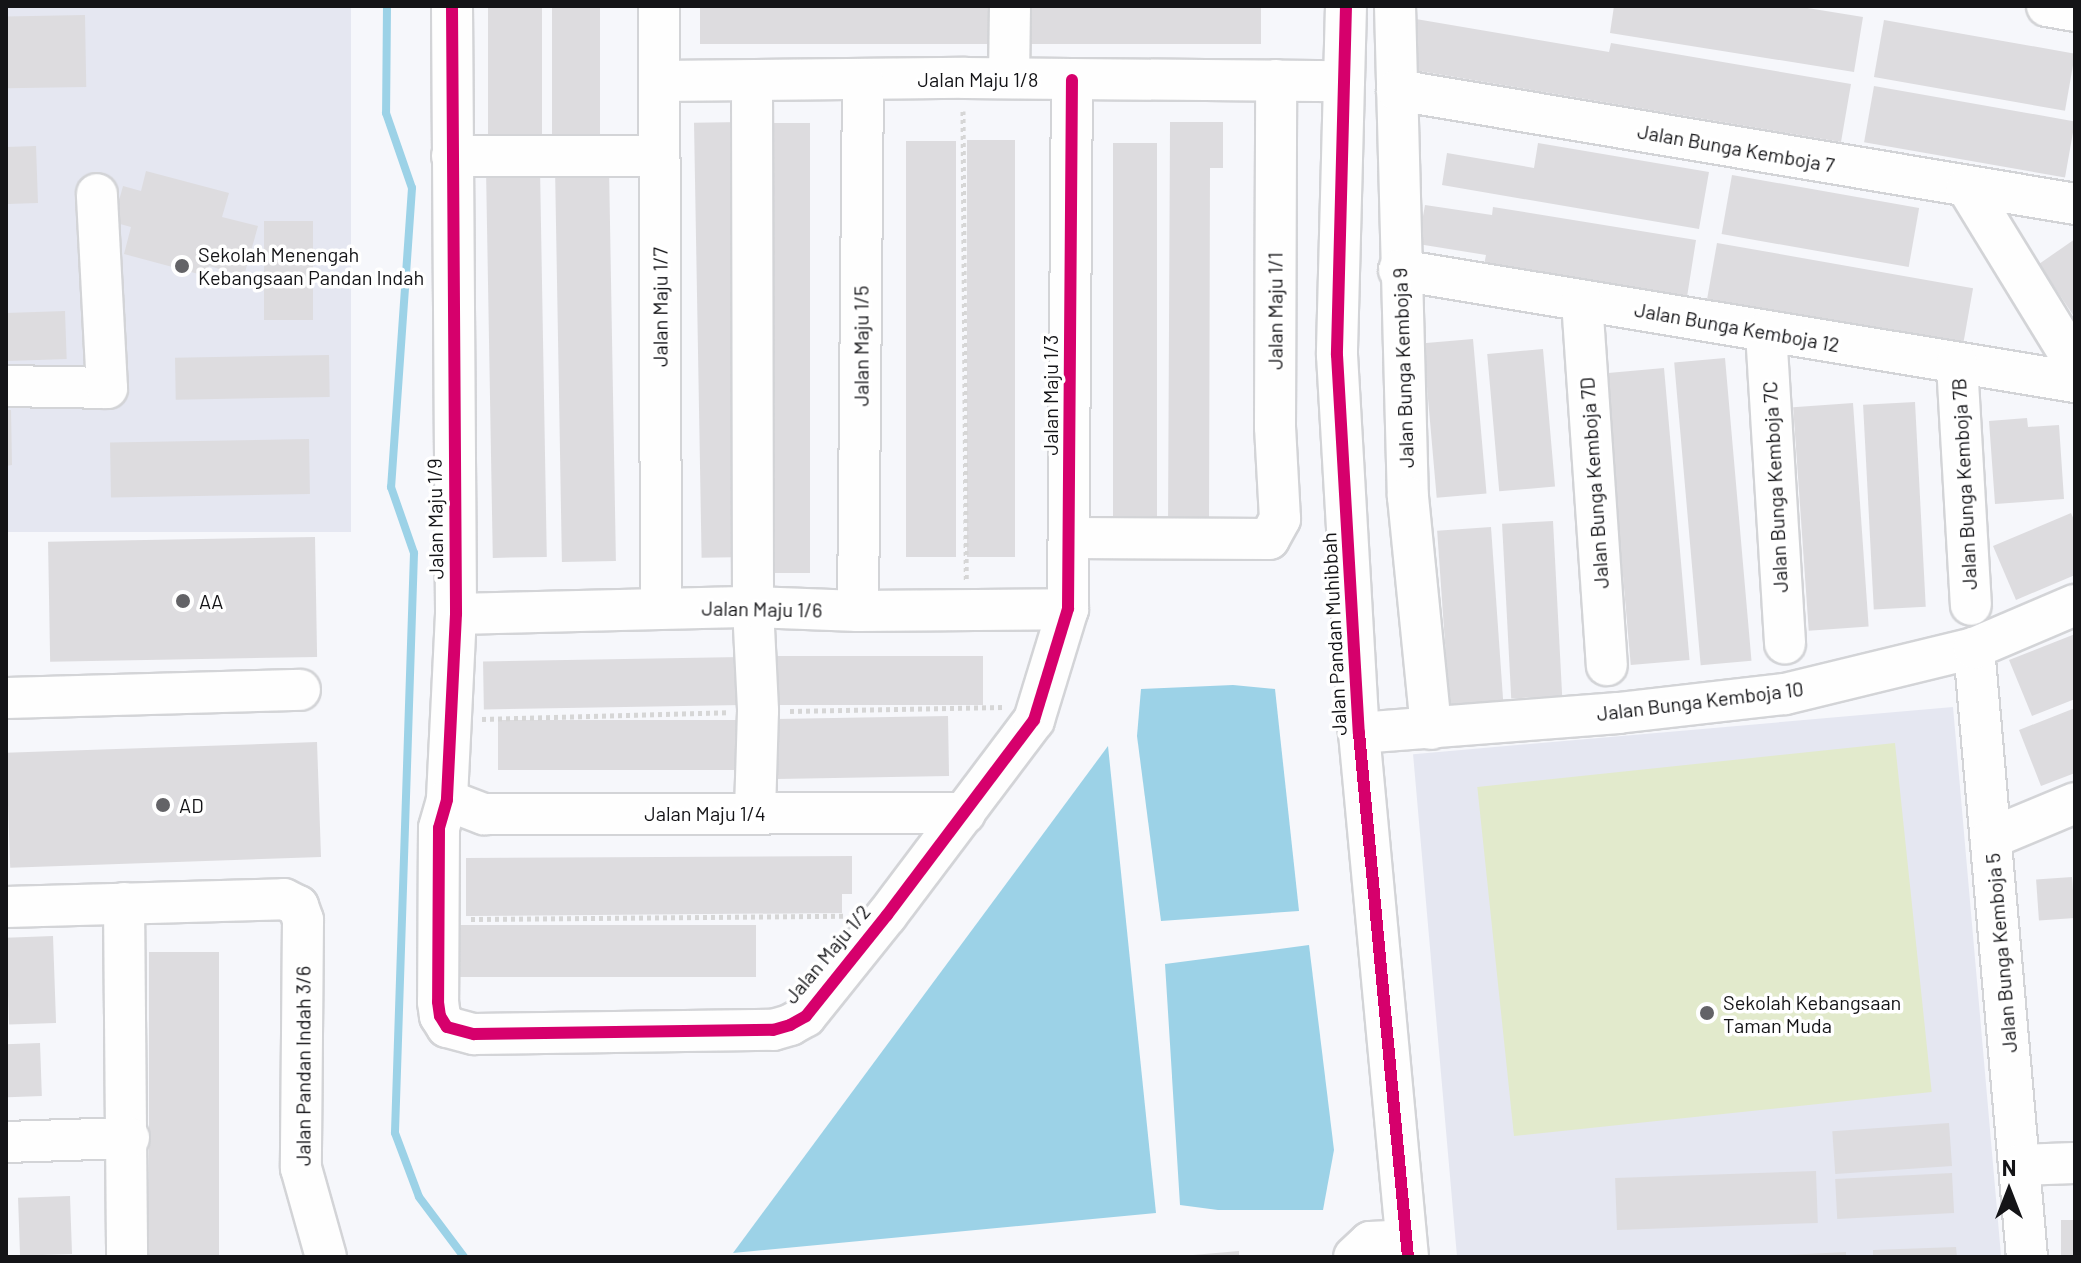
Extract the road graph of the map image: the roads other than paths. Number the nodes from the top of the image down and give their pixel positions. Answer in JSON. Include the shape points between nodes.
{"nodes":[{"id":1,"x":452,"y":6,"type":"edge"},
{"id":2,"x":659,"y":6,"type":"edge"},
{"id":3,"x":1010,"y":6,"type":"edge"},
{"id":4,"x":1346,"y":6,"type":"edge"},
{"id":5,"x":1395,"y":6,"type":"edge"},
{"id":6,"x":1009,"y":78,"type":"junction"},
{"id":7,"x":1072,"y":80,"type":"junction"},
{"id":8,"x":1276,"y":80,"type":"junction"},
{"id":9,"x":661,"y":81,"type":"junction"},
{"id":10,"x":752,"y":81,"type":"junction"},
{"id":11,"x":863,"y":81,"type":"junction"},
{"id":12,"x":1344,"y":81,"type":"junction"},
{"id":13,"x":1397,"y":90,"type":"junction"},
{"id":14,"x":452,"y":156,"type":"junction"},
{"id":15,"x":659,"y":156,"type":"junction"},
{"id":16,"x":1967,"y":187,"type":"junction"},
{"id":17,"x":97,"y":194,"type":"dead end"},
{"id":18,"x":2075,"y":204,"type":"edge"},
{"id":19,"x":1399,"y":270,"type":"junction"},
{"id":20,"x":1582,"y":301,"type":"junction"},
{"id":21,"x":1766,"y":332,"type":"junction"},
{"id":22,"x":2075,"y":363,"type":"edge"},
{"id":23,"x":1957,"y":364,"type":"junction"},
{"id":24,"x":2075,"y":382,"type":"edge"},
{"id":25,"x":6,"y":386,"type":"edge"},
{"id":26,"x":1071,"y":538,"type":"junction"},
{"id":27,"x":1971,"y":605,"type":"dead end"},
{"id":28,"x":2075,"y":605,"type":"edge"},
{"id":29,"x":753,"y":607,"type":"junction"},
{"id":30,"x":661,"y":608,"type":"junction"},
{"id":31,"x":1068,"y":609,"type":"junction"},
{"id":32,"x":858,"y":611,"type":"junction"},
{"id":33,"x":456,"y":614,"type":"junction"},
{"id":34,"x":1785,"y":643,"type":"dead end"},
{"id":35,"x":1974,"y":648,"type":"junction"},
{"id":36,"x":1607,"y":665,"type":"dead end"},
{"id":37,"x":300,"y":690,"type":"dead end"},
{"id":38,"x":6,"y":698,"type":"edge"},
{"id":39,"x":1037,"y":707,"type":"joint"},
{"id":40,"x":1431,"y":729,"type":"junction"},
{"id":41,"x":1359,"y":733,"type":"junction"},
{"id":42,"x":447,"y":800,"type":"junction"},
{"id":43,"x":2075,"y":803,"type":"edge"},
{"id":44,"x":755,"y":813,"type":"junction"},
{"id":45,"x":965,"y":813,"type":"junction"},
{"id":46,"x":1991,"y":838,"type":"junction"},
{"id":47,"x":124,"y":903,"type":"junction"},
{"id":48,"x":6,"y":907,"type":"edge"},
{"id":49,"x":447,"y":1027,"type":"joint"},
{"id":50,"x":129,"y":1138,"type":"junction"},
{"id":51,"x":6,"y":1142,"type":"edge"},
{"id":52,"x":2075,"y":1163,"type":"edge"},
{"id":53,"x":2019,"y":1165,"type":"junction"},
{"id":54,"x":1407,"y":1249,"type":"edge"},
{"id":55,"x":127,"y":1257,"type":"edge"},
{"id":56,"x":326,"y":1257,"type":"edge"},
{"id":57,"x":1354,"y":1257,"type":"edge"},
{"id":58,"x":2027,"y":1257,"type":"edge"}],
"edges":[{"from":1,"to":14,"type":"street","name":"Jalan Maju 1/9"},
{"from":2,"to":9,"type":"street","name":"Jalan Maju 1/7"},
{"from":3,"to":6,"type":"street"},
{"from":4,"to":12,"type":"street","name":"Jalan Pandan Muhibbah"},
{"from":5,"to":13,"type":"street","name":"Jalan Bunga Kemboja 9"},
{"from":6,"to":7,"type":"street","name":"Jalan Maju 1/8"},
{"from":6,"to":11,"type":"street","name":"Jalan Maju 1/8"},
{"from":7,"to":8,"type":"street","name":"Jalan Maju 1/8"},
{"from":7,"to":26,"type":"street","name":"Jalan Maju 1/3"},
{"from":8,"to":12,"type":"street","name":"Jalan Maju 1/8"},
{"from":8,"to":26,"type":"street","name":"Jalan Maju 1/1","via":[[1275,427],[1280,519],[1269,539]]},
{"from":9,"to":10,"type":"street","name":"Jalan Maju 1/8"},
{"from":9,"to":15,"type":"street","name":"Jalan Maju 1/7"},
{"from":10,"to":11,"type":"street","name":"Jalan Maju 1/8"},
{"from":10,"to":29,"type":"street"},
{"from":11,"to":32,"type":"street","name":"Jalan Maju 1/5"},
{"from":12,"to":41,"type":"street","name":"Jalan Pandan Muhibbah","via":[[1337,355]]},
{"from":13,"to":16,"type":"street","name":"Jalan Bunga Kemboja 7"},
{"from":13,"to":19,"type":"street","name":"Jalan Bunga Kemboja 9"},
{"from":14,"to":15,"type":"street"},
{"from":14,"to":33,"type":"street","name":"Jalan Maju 1/9"},
{"from":15,"to":30,"type":"street","name":"Jalan Maju 1/7"},
{"from":16,"to":18,"type":"street","name":"Jalan Bunga Kemboja 7"},
{"from":16,"to":22,"type":"street"},
{"from":17,"to":25,"type":"street","via":[[107,388]]},
{"from":19,"to":20,"type":"street","name":"Jalan Bunga Kemboja 12"},
{"from":19,"to":40,"type":"street","name":"Jalan Bunga Kemboja 9","via":[[1408,497]]},
{"from":20,"to":21,"type":"street","name":"Jalan Bunga Kemboja 12"},
{"from":20,"to":36,"type":"street","name":"Jalan Bunga Kemboja 7D"},
{"from":21,"to":23,"type":"street","name":"Jalan Bunga Kemboja 12"},
{"from":21,"to":34,"type":"street","name":"Jalan Bunga Kemboja 7C"},
{"from":23,"to":24,"type":"street","name":"Jalan Bunga Kemboja 12"},
{"from":23,"to":27,"type":"street","name":"Jalan Bunga Kemboja 7B"},
{"from":26,"to":31,"type":"street","name":"Jalan Maju 1/3"},
{"from":28,"to":35,"type":"street","name":"Jalan Bunga Kemboja 10"},
{"from":29,"to":30,"type":"street","name":"Jalan Maju 1/6"},
{"from":29,"to":32,"type":"street","name":"Jalan Maju 1/6"},
{"from":29,"to":44,"type":"street"},
{"from":30,"to":33,"type":"street","name":"Jalan Maju 1/6"},
{"from":31,"to":32,"type":"street","name":"Jalan Maju 1/6"},
{"from":31,"to":39,"type":"street","name":"Jalan Maju 1/3"},
{"from":33,"to":42,"type":"street","name":"Jalan Maju 1/9"},
{"from":35,"to":40,"type":"street","name":"Jalan Bunga Kemboja 10","via":[[1785,694]]},
{"from":35,"to":46,"type":"street","name":"Jalan Bunga Kemboja 5"},
{"from":37,"to":38,"type":"street"},
{"from":39,"to":45,"type":"street","name":"Jalan Maju 1/2","via":[[1034,720]]},
{"from":40,"to":41,"type":"street","name":"Jalan Bunga Kemboja 10"},
{"from":41,"to":54,"type":"street","name":"Jalan Pandan Muhibbah"},
{"from":42,"to":44,"type":"street","name":"Jalan Maju 1/4","via":[[484,814]]},
{"from":42,"to":49,"type":"street","name":"Jalan Maju 1/9","via":[[439,828],[438,919],[438,1002]]},
{"from":43,"to":46,"type":"street"},
{"from":44,"to":45,"type":"street","name":"Jalan Maju 1/4"},
{"from":45,"to":49,"type":"street","name":"Jalan Maju 1/2","via":[[806,1016],[782,1027],[474,1034]]},
{"from":46,"to":53,"type":"street","name":"Jalan Bunga Kemboja 5"},
{"from":47,"to":48,"type":"street","name":"Jalan Pandan Indah 3/6"},
{"from":47,"to":50,"type":"street"},
{"from":47,"to":56,"type":"street","name":"Jalan Pandan Indah 3/6","via":[[293,909],[301,1168]]},
{"from":50,"to":51,"type":"street"},
{"from":50,"to":55,"type":"street"},
{"from":52,"to":53,"type":"street"},
{"from":53,"to":58,"type":"street","name":"Jalan Bunga Kemboja 5"},
{"from":54,"to":57,"type":"street","via":[[1370,1242]]}]}
